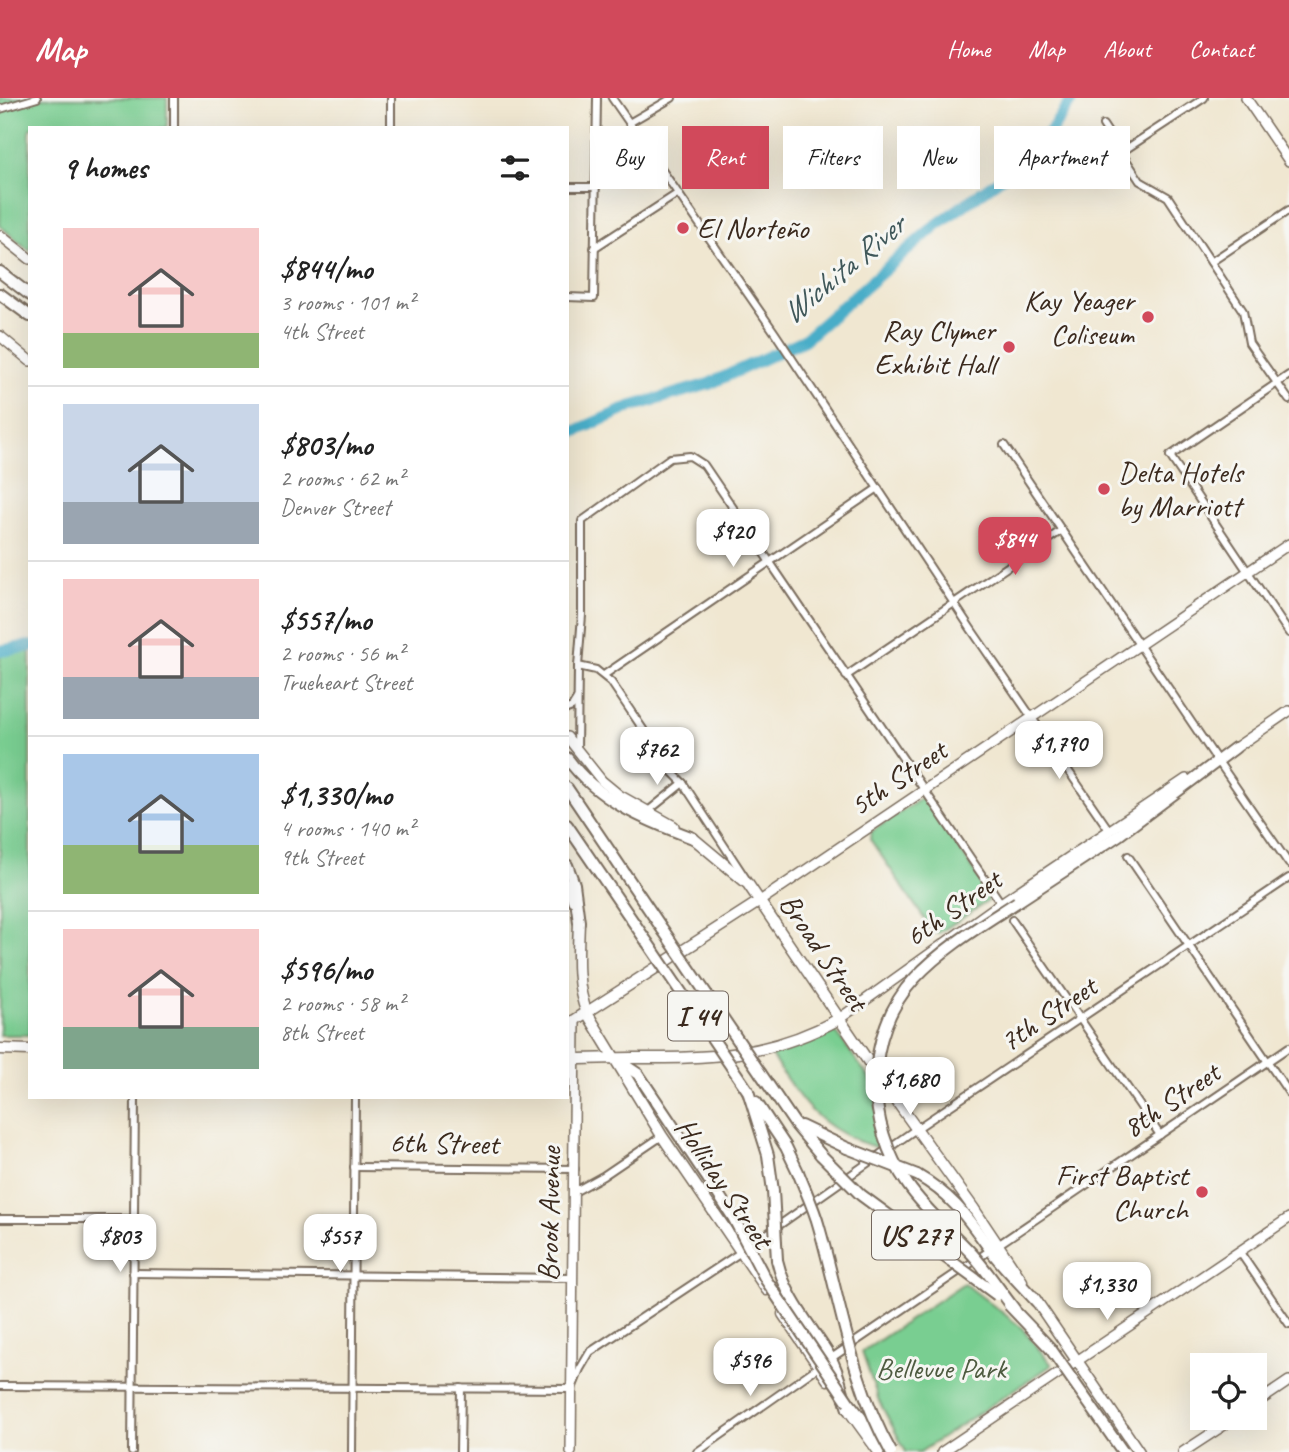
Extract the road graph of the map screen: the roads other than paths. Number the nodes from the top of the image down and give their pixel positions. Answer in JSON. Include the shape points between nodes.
{"nodes":[{"id":1,"x":37,"y":98,"type":"edge"},
{"id":2,"x":174,"y":98,"type":"edge"},
{"id":3,"x":391,"y":98,"type":"edge"},
{"id":4,"x":597,"y":98,"type":"edge"},
{"id":5,"x":612,"y":98,"type":"edge"},
{"id":6,"x":672,"y":98,"type":"edge"},
{"id":7,"x":1203,"y":98,"type":"edge"},
{"id":8,"x":1246,"y":98,"type":"edge"},
{"id":9,"x":0,"y":109,"type":"edge"},
{"id":10,"x":629,"y":123,"type":"junction"},
{"id":11,"x":174,"y":126,"type":"edge"},
{"id":12,"x":391,"y":126,"type":"edge"},
{"id":13,"x":597,"y":126,"type":"edge"},
{"id":14,"x":1130,"y":147,"type":"edge"},
{"id":15,"x":1289,"y":161,"type":"edge"},
{"id":16,"x":1130,"y":166,"type":"edge"},
{"id":17,"x":569,"y":187,"type":"edge"},
{"id":18,"x":590,"y":187,"type":"edge"},
{"id":19,"x":596,"y":189,"type":"edge"},
{"id":20,"x":677,"y":194,"type":"junction"},
{"id":21,"x":1289,"y":210,"type":"edge"},
{"id":22,"x":0,"y":235,"type":"edge"},
{"id":23,"x":594,"y":248,"type":"junction"},
{"id":24,"x":28,"y":257,"type":"edge"},
{"id":25,"x":1211,"y":262,"type":"junction"},
{"id":26,"x":0,"y":272,"type":"edge"},
{"id":27,"x":0,"y":293,"type":"edge"},
{"id":28,"x":28,"y":293,"type":"edge"},
{"id":29,"x":569,"y":297,"type":"edge"},
{"id":30,"x":28,"y":314,"type":"edge"},
{"id":31,"x":0,"y":336,"type":"edge"},
{"id":32,"x":28,"y":360,"type":"edge"},
{"id":33,"x":1289,"y":375,"type":"edge"},
{"id":34,"x":1277,"y":383,"type":"junction"},
{"id":35,"x":1289,"y":400,"type":"edge"},
{"id":36,"x":1004,"y":445,"type":"dead end"},
{"id":37,"x":878,"y":488,"type":"junction"},
{"id":38,"x":1062,"y":530,"type":"junction"},
{"id":39,"x":1289,"y":544,"type":"edge"},
{"id":40,"x":769,"y":561,"type":"junction"},
{"id":41,"x":1248,"y":572,"type":"junction"},
{"id":42,"x":954,"y":602,"type":"junction"},
{"id":43,"x":1289,"y":633,"type":"edge"},
{"id":44,"x":1140,"y":644,"type":"junction"},
{"id":45,"x":578,"y":666,"type":"junction"},
{"id":46,"x":604,"y":675,"type":"junction"},
{"id":47,"x":846,"y":676,"type":"junction"},
{"id":48,"x":578,"y":698,"type":"junction"},
{"id":49,"x":569,"y":708,"type":"edge"},
{"id":50,"x":1289,"y":711,"type":"edge"},
{"id":51,"x":1032,"y":718,"type":"junction"},
{"id":52,"x":1235,"y":748,"type":"joint"},
{"id":53,"x":572,"y":755,"type":"edge"},
{"id":54,"x":1217,"y":761,"type":"junction"},
{"id":55,"x":683,"y":783,"type":"junction"},
{"id":56,"x":923,"y":790,"type":"junction"},
{"id":57,"x":569,"y":791,"type":"edge"},
{"id":58,"x":647,"y":812,"type":"junction"},
{"id":59,"x":569,"y":828,"type":"edge"},
{"id":60,"x":1109,"y":830,"type":"junction"},
{"id":61,"x":693,"y":838,"type":"junction"},
{"id":62,"x":1128,"y":856,"type":"dead end"},
{"id":63,"x":1289,"y":864,"type":"edge"},
{"id":64,"x":569,"y":870,"type":"edge"},
{"id":65,"x":1289,"y":878,"type":"edge"},
{"id":66,"x":748,"y":884,"type":"junction"},
{"id":67,"x":569,"y":890,"type":"edge"},
{"id":68,"x":760,"y":901,"type":"junction"},
{"id":69,"x":1001,"y":903,"type":"junction"},
{"id":70,"x":1012,"y":920,"type":"dead end"},
{"id":71,"x":579,"y":922,"type":"junction"},
{"id":72,"x":1190,"y":947,"type":"junction"},
{"id":73,"x":578,"y":976,"type":"junction"},
{"id":74,"x":587,"y":1013,"type":"junction"},
{"id":75,"x":839,"y":1019,"type":"junction"},
{"id":76,"x":1080,"y":1020,"type":"junction"},
{"id":77,"x":571,"y":1023,"type":"edge"},
{"id":78,"x":1289,"y":1047,"type":"edge"},
{"id":79,"x":0,"y":1049,"type":"edge"},
{"id":80,"x":28,"y":1050,"type":"edge"},
{"id":81,"x":569,"y":1057,"type":"edge"},
{"id":82,"x":614,"y":1058,"type":"junction"},
{"id":83,"x":1268,"y":1062,"type":"junction"},
{"id":84,"x":748,"y":1091,"type":"junction"},
{"id":85,"x":1289,"y":1093,"type":"edge"},
{"id":86,"x":135,"y":1099,"type":"edge"},
{"id":87,"x":355,"y":1099,"type":"edge"},
{"id":88,"x":795,"y":1124,"type":"junction"},
{"id":89,"x":916,"y":1129,"type":"junction"},
{"id":90,"x":1160,"y":1135,"type":"junction"},
{"id":91,"x":662,"y":1136,"type":"junction"},
{"id":92,"x":354,"y":1167,"type":"junction"},
{"id":93,"x":575,"y":1169,"type":"junction"},
{"id":94,"x":574,"y":1192,"type":"junction"},
{"id":95,"x":1289,"y":1218,"type":"edge"},
{"id":96,"x":0,"y":1219,"type":"edge"},
{"id":97,"x":134,"y":1219,"type":"junction"},
{"id":98,"x":994,"y":1247,"type":"junction"},
{"id":99,"x":1239,"y":1251,"type":"junction"},
{"id":100,"x":741,"y":1252,"type":"junction"},
{"id":101,"x":133,"y":1273,"type":"junction"},
{"id":102,"x":353,"y":1276,"type":"junction"},
{"id":103,"x":573,"y":1278,"type":"junction"},
{"id":104,"x":1037,"y":1301,"type":"joint"},
{"id":105,"x":1015,"y":1310,"type":"junction"},
{"id":106,"x":1289,"y":1324,"type":"edge"},
{"id":107,"x":590,"y":1352,"type":"junction"},
{"id":108,"x":572,"y":1354,"type":"junction"},
{"id":109,"x":831,"y":1359,"type":"junction"},
{"id":110,"x":1076,"y":1362,"type":"junction"},
{"id":111,"x":818,"y":1367,"type":"junction"},
{"id":112,"x":1289,"y":1381,"type":"edge"},
{"id":113,"x":0,"y":1386,"type":"edge"},
{"id":114,"x":132,"y":1388,"type":"junction"},
{"id":115,"x":461,"y":1388,"type":"junction"},
{"id":116,"x":352,"y":1389,"type":"junction"},
{"id":117,"x":572,"y":1389,"type":"junction"},
{"id":118,"x":1267,"y":1396,"type":"edge"},
{"id":119,"x":848,"y":1409,"type":"junction"},
{"id":120,"x":1217,"y":1430,"type":"edge"},
{"id":121,"x":132,"y":1452,"type":"edge"},
{"id":122,"x":352,"y":1452,"type":"edge"},
{"id":123,"x":460,"y":1452,"type":"edge"},
{"id":124,"x":571,"y":1452,"type":"edge"},
{"id":125,"x":697,"y":1452,"type":"edge"},
{"id":126,"x":879,"y":1452,"type":"edge"},
{"id":127,"x":890,"y":1452,"type":"edge"},
{"id":128,"x":942,"y":1452,"type":"edge"},
{"id":129,"x":1123,"y":1452,"type":"edge"},
{"id":130,"x":1139,"y":1452,"type":"edge"},
{"id":131,"x":1183,"y":1452,"type":"edge"}],
"edges":[{"from":1,"to":9,"type":"street"},
{"from":2,"to":11,"type":"street"},
{"from":3,"to":12,"type":"street"},
{"from":4,"to":13,"type":"street"},
{"from":5,"to":10,"type":"street"},
{"from":6,"to":10,"type":"street"},
{"from":7,"to":14,"type":"street"},
{"from":8,"to":15,"type":"main road"},
{"from":10,"to":20,"type":"street"},
{"from":16,"to":25,"type":"street","via":[[1140,181],[1168,197]]},
{"from":17,"to":18,"type":"street"},
{"from":19,"to":23,"type":"street"},
{"from":20,"to":23,"type":"street"},
{"from":20,"to":37,"type":"street"},
{"from":21,"to":25,"type":"street"},
{"from":22,"to":24,"type":"main road"},
{"from":23,"to":29,"type":"street","via":[[594,298]]},
{"from":25,"to":34,"type":"street","via":[[1243,311],[1248,343]]},
{"from":26,"to":28,"type":"highway"},
{"from":27,"to":30,"type":"highway"},
{"from":31,"to":32,"type":"main road"},
{"from":33,"to":34,"type":"street"},
{"from":34,"to":35,"type":"street"},
{"from":34,"to":41,"type":"street","via":[[1170,456]]},
{"from":36,"to":38,"type":"street"},
{"from":37,"to":40,"type":"street"},
{"from":37,"to":42,"type":"street"},
{"from":38,"to":42,"type":"street"},
{"from":38,"to":44,"type":"street"},
{"from":39,"to":41,"type":"main road","name":"5th Street"},
{"from":40,"to":45,"type":"street","via":[[704,465],[681,455],[670,458],[582,521]]},
{"from":40,"to":46,"type":"street"},
{"from":40,"to":47,"type":"street"},
{"from":41,"to":43,"type":"street"},
{"from":41,"to":44,"type":"main road","name":"5th Street"},
{"from":42,"to":47,"type":"street"},
{"from":42,"to":51,"type":"street"},
{"from":44,"to":51,"type":"main road","name":"5th Street"},
{"from":44,"to":54,"type":"street"},
{"from":45,"to":46,"type":"street"},
{"from":45,"to":48,"type":"street"},
{"from":46,"to":55,"type":"street","name":"Broad Street"},
{"from":47,"to":56,"type":"street"},
{"from":48,"to":49,"type":"street"},
{"from":48,"to":53,"type":"street"},
{"from":50,"to":52,"type":"main road"},
{"from":51,"to":56,"type":"main road","name":"5th Street"},
{"from":51,"to":60,"type":"street"},
{"from":52,"to":54,"type":"highway"},
{"from":53,"to":58,"type":"main road"},
{"from":53,"to":61,"type":"highway","via":[[586,780],[616,803]]},
{"from":54,"to":60,"type":"main road","name":"6th Street"},
{"from":54,"to":63,"type":"street"},
{"from":54,"to":105,"type":"highway","bridge":true,"via":[[1119,835],[932,961],[913,980],[890,1016],[875,1085],[891,1156],[907,1185],[974,1256]]},
{"from":55,"to":58,"type":"street"},
{"from":55,"to":66,"type":"street","name":"Broad Street"},
{"from":56,"to":68,"type":"main road","name":"5th Street"},
{"from":56,"to":69,"type":"street"},
{"from":57,"to":88,"type":"highway","number":"I 44","bridge":true},
{"from":58,"to":61,"type":"main road"},
{"from":59,"to":84,"type":"highway","number":"I 44","bridge":true},
{"from":60,"to":69,"type":"main road","name":"6th Street"},
{"from":61,"to":66,"type":"main road"},
{"from":62,"to":72,"type":"street"},
{"from":64,"to":71,"type":"highway"},
{"from":65,"to":72,"type":"street","name":"7th Street"},
{"from":66,"to":68,"type":"main road","name":"Broad Street"},
{"from":67,"to":71,"type":"main road"},
{"from":68,"to":74,"type":"main road","name":"5th Street"},
{"from":68,"to":75,"type":"main road","name":"Broad Street"},
{"from":69,"to":75,"type":"main road","name":"6th Street"},
{"from":70,"to":76,"type":"street"},
{"from":71,"to":73,"type":"main road","name":"Holliday Street"},
{"from":72,"to":76,"type":"street","name":"7th Street"},
{"from":72,"to":83,"type":"street"},
{"from":73,"to":74,"type":"main road","name":"Holliday Street"},
{"from":73,"to":77,"type":"main road","name":"Brook Avenue"},
{"from":74,"to":77,"type":"main road","name":"5th Street"},
{"from":74,"to":82,"type":"main road","name":"Holliday Street"},
{"from":75,"to":82,"type":"main road","name":"6th Street","via":[[793,1041],[740,1054]]},
{"from":75,"to":89,"type":"main road","name":"Broad Street"},
{"from":76,"to":89,"type":"street","name":"7th Street"},
{"from":76,"to":90,"type":"street"},
{"from":77,"to":81,"type":"main road","name":"Brook Avenue"},
{"from":78,"to":83,"type":"street","name":"8th Street"},
{"from":79,"to":80,"type":"main road"},
{"from":81,"to":82,"type":"main road","name":"6th Street"},
{"from":81,"to":93,"type":"main road","name":"Brook Avenue"},
{"from":82,"to":91,"type":"main road","name":"Holliday Street"},
{"from":82,"to":127,"type":"highway","bridge":true,"via":[[638,1074],[733,1217],[766,1280],[849,1403]]},
{"from":83,"to":85,"type":"street"},
{"from":83,"to":90,"type":"street","name":"8th Street"},
{"from":84,"to":109,"type":"highway","bridge":true,"via":[[768,1155],[783,1283]]},
{"from":84,"to":127,"type":"highway","number":"US 277","bridge":true,"via":[[798,1172],[821,1234],[857,1377]]},
{"from":86,"to":97,"type":"street"},
{"from":87,"to":92,"type":"street"},
{"from":88,"to":98,"type":"highway","bridge":true,"via":[[939,1187]]},
{"from":88,"to":105,"type":"highway","number":"US 277","bridge":true,"via":[[861,1195]]},
{"from":89,"to":98,"type":"main road","name":"Broad Street"},
{"from":89,"to":100,"type":"street","name":"7th Street"},
{"from":90,"to":98,"type":"street","name":"8th Street"},
{"from":91,"to":94,"type":"street"},
{"from":91,"to":100,"type":"main road","name":"Holliday Street"},
{"from":92,"to":93,"type":"street","name":"6th Street"},
{"from":92,"to":102,"type":"street"},
{"from":93,"to":94,"type":"main road","name":"Brook Avenue"},
{"from":94,"to":103,"type":"main road","name":"Brook Avenue"},
{"from":95,"to":99,"type":"main road"},
{"from":96,"to":97,"type":"street"},
{"from":97,"to":101,"type":"street"},
{"from":98,"to":104,"type":"highway"},
{"from":98,"to":109,"type":"street","name":"8th Street"},
{"from":99,"to":106,"type":"street"},
{"from":99,"to":110,"type":"main road"},
{"from":100,"to":107,"type":"street","name":"7th Street"},
{"from":100,"to":111,"type":"main road","name":"Holliday Street"},
{"from":101,"to":102,"type":"street"},
{"from":101,"to":114,"type":"street"},
{"from":102,"to":103,"type":"street"},
{"from":102,"to":116,"type":"street"},
{"from":103,"to":108,"type":"main road","name":"Brook Avenue"},
{"from":104,"to":110,"type":"main road"},
{"from":105,"to":129,"type":"highway","number":"US 277","bridge":true,"via":[[1050,1348]]},
{"from":107,"to":108,"type":"street","name":"7th Street"},
{"from":107,"to":117,"type":"street","name":"7th Street"},
{"from":108,"to":117,"type":"main road","name":"Brook Avenue"},
{"from":109,"to":111,"type":"street","name":"8th Street"},
{"from":109,"to":119,"type":"highway"},
{"from":110,"to":128,"type":"main road"},
{"from":110,"to":130,"type":"main road"},
{"from":111,"to":119,"type":"main road","name":"Holliday Street"},
{"from":111,"to":125,"type":"street","name":"8th Street"},
{"from":112,"to":118,"type":"main road"},
{"from":113,"to":114,"type":"street"},
{"from":114,"to":116,"type":"street"},
{"from":114,"to":121,"type":"street"},
{"from":115,"to":116,"type":"street"},
{"from":115,"to":117,"type":"street"},
{"from":115,"to":123,"type":"street"},
{"from":116,"to":122,"type":"street"},
{"from":117,"to":124,"type":"main road","name":"Brook Avenue"},
{"from":119,"to":126,"type":"main road","name":"Holliday Street"},
{"from":120,"to":131,"type":"main road"}]}
